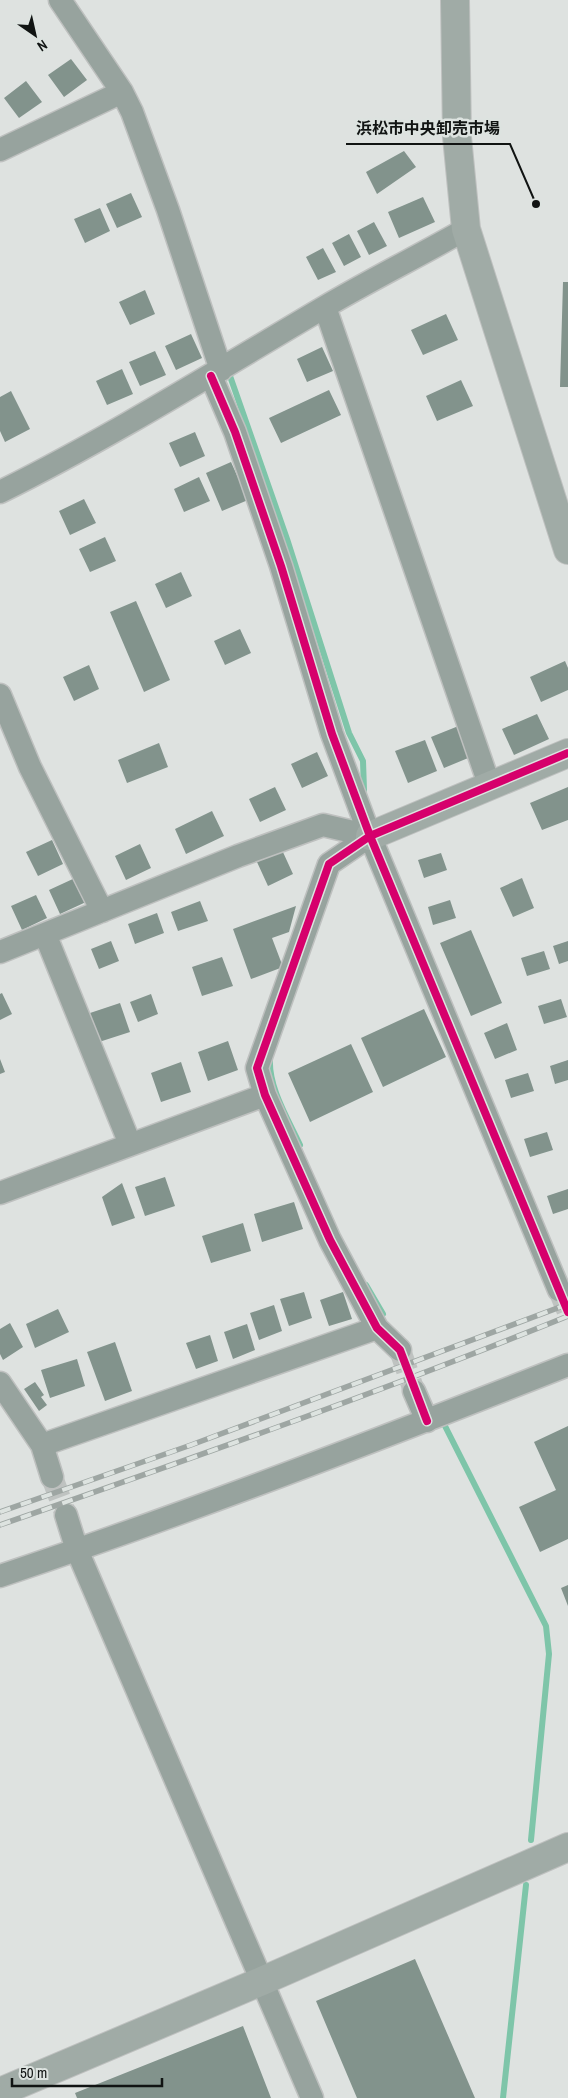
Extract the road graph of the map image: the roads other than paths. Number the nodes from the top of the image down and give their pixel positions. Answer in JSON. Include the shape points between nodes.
{"nodes":[{"id":1,"x":60,"y":0,"type":"edge"},
{"id":2,"x":455,"y":0,"type":"edge"},
{"id":3,"x":122,"y":92,"type":"junction"},
{"id":4,"x":0,"y":150,"type":"edge"},
{"id":5,"x":466,"y":229,"type":"junction"},
{"id":6,"x":325,"y":307,"type":"junction"},
{"id":7,"x":216,"y":373,"type":"junction"},
{"id":8,"x":0,"y":492,"type":"edge"},
{"id":9,"x":568,"y":550,"type":"edge"},
{"id":10,"x":0,"y":695,"type":"edge"},
{"id":11,"x":568,"y":753,"type":"edge"},
{"id":12,"x":490,"y":787,"type":"junction"},
{"id":13,"x":370,"y":836,"type":"junction"},
{"id":14,"x":102,"y":911,"type":"junction"},
{"id":15,"x":45,"y":934,"type":"junction"},
{"id":16,"x":0,"y":952,"type":"edge"},
{"id":17,"x":265,"y":1095,"type":"junction"},
{"id":18,"x":130,"y":1144,"type":"junction"},
{"id":19,"x":0,"y":1193,"type":"edge"},
{"id":20,"x":560,"y":1290,"type":"tunnel mouth"},
{"id":21,"x":378,"y":1328,"type":"junction"},
{"id":22,"x":400,"y":1350,"type":"tunnel mouth"},
{"id":23,"x":568,"y":1365,"type":"edge"},
{"id":24,"x":0,"y":1383,"type":"edge"},
{"id":25,"x":414,"y":1391,"type":"tunnel mouth"},
{"id":26,"x":427,"y":1421,"type":"junction"},
{"id":27,"x":42,"y":1444,"type":"junction"},
{"id":28,"x":52,"y":1477,"type":"tunnel mouth"},
{"id":29,"x":66,"y":1515,"type":"tunnel mouth"},
{"id":30,"x":77,"y":1550,"type":"junction"},
{"id":31,"x":0,"y":1576,"type":"edge"},
{"id":32,"x":568,"y":1847,"type":"edge"},
{"id":33,"x":262,"y":1981,"type":"junction"},
{"id":34,"x":0,"y":2092,"type":"edge"},
{"id":35,"x":312,"y":2098,"type":"edge"}],
"edges":[{"from":1,"to":3,"type":"street"},
{"from":2,"to":5,"type":"street","via":[[457,137]]},
{"from":3,"to":4,"type":"street"},
{"from":3,"to":7,"type":"street","via":[[168,210]]},
{"from":5,"to":6,"type":"street"},
{"from":5,"to":9,"type":"street"},
{"from":6,"to":7,"type":"street"},
{"from":6,"to":12,"type":"street"},
{"from":7,"to":8,"type":"street"},
{"from":7,"to":13,"type":"street","via":[[281,566],[332,734]]},
{"from":10,"to":14,"type":"street","via":[[30,766]]},
{"from":11,"to":12,"type":"street"},
{"from":12,"to":13,"type":"street"},
{"from":13,"to":14,"type":"street","via":[[323,826],[238,856]]},
{"from":13,"to":17,"type":"street","via":[[329,864],[257,1068]]},
{"from":13,"to":20,"type":"street"},
{"from":14,"to":15,"type":"street"},
{"from":15,"to":16,"type":"street"},
{"from":15,"to":18,"type":"street"},
{"from":17,"to":18,"type":"street"},
{"from":17,"to":21,"type":"street","via":[[330,1240]]},
{"from":18,"to":19,"type":"street"},
{"from":21,"to":22,"type":"street"},
{"from":21,"to":27,"type":"street"},
{"from":23,"to":26,"type":"street"},
{"from":24,"to":27,"type":"street"},
{"from":25,"to":26,"type":"street"},
{"from":26,"to":30,"type":"street"},
{"from":27,"to":28,"type":"street"},
{"from":29,"to":30,"type":"street"},
{"from":30,"to":31,"type":"street"},
{"from":30,"to":33,"type":"street"},
{"from":32,"to":33,"type":"street"},
{"from":33,"to":34,"type":"street"},
{"from":33,"to":35,"type":"street"}]}
